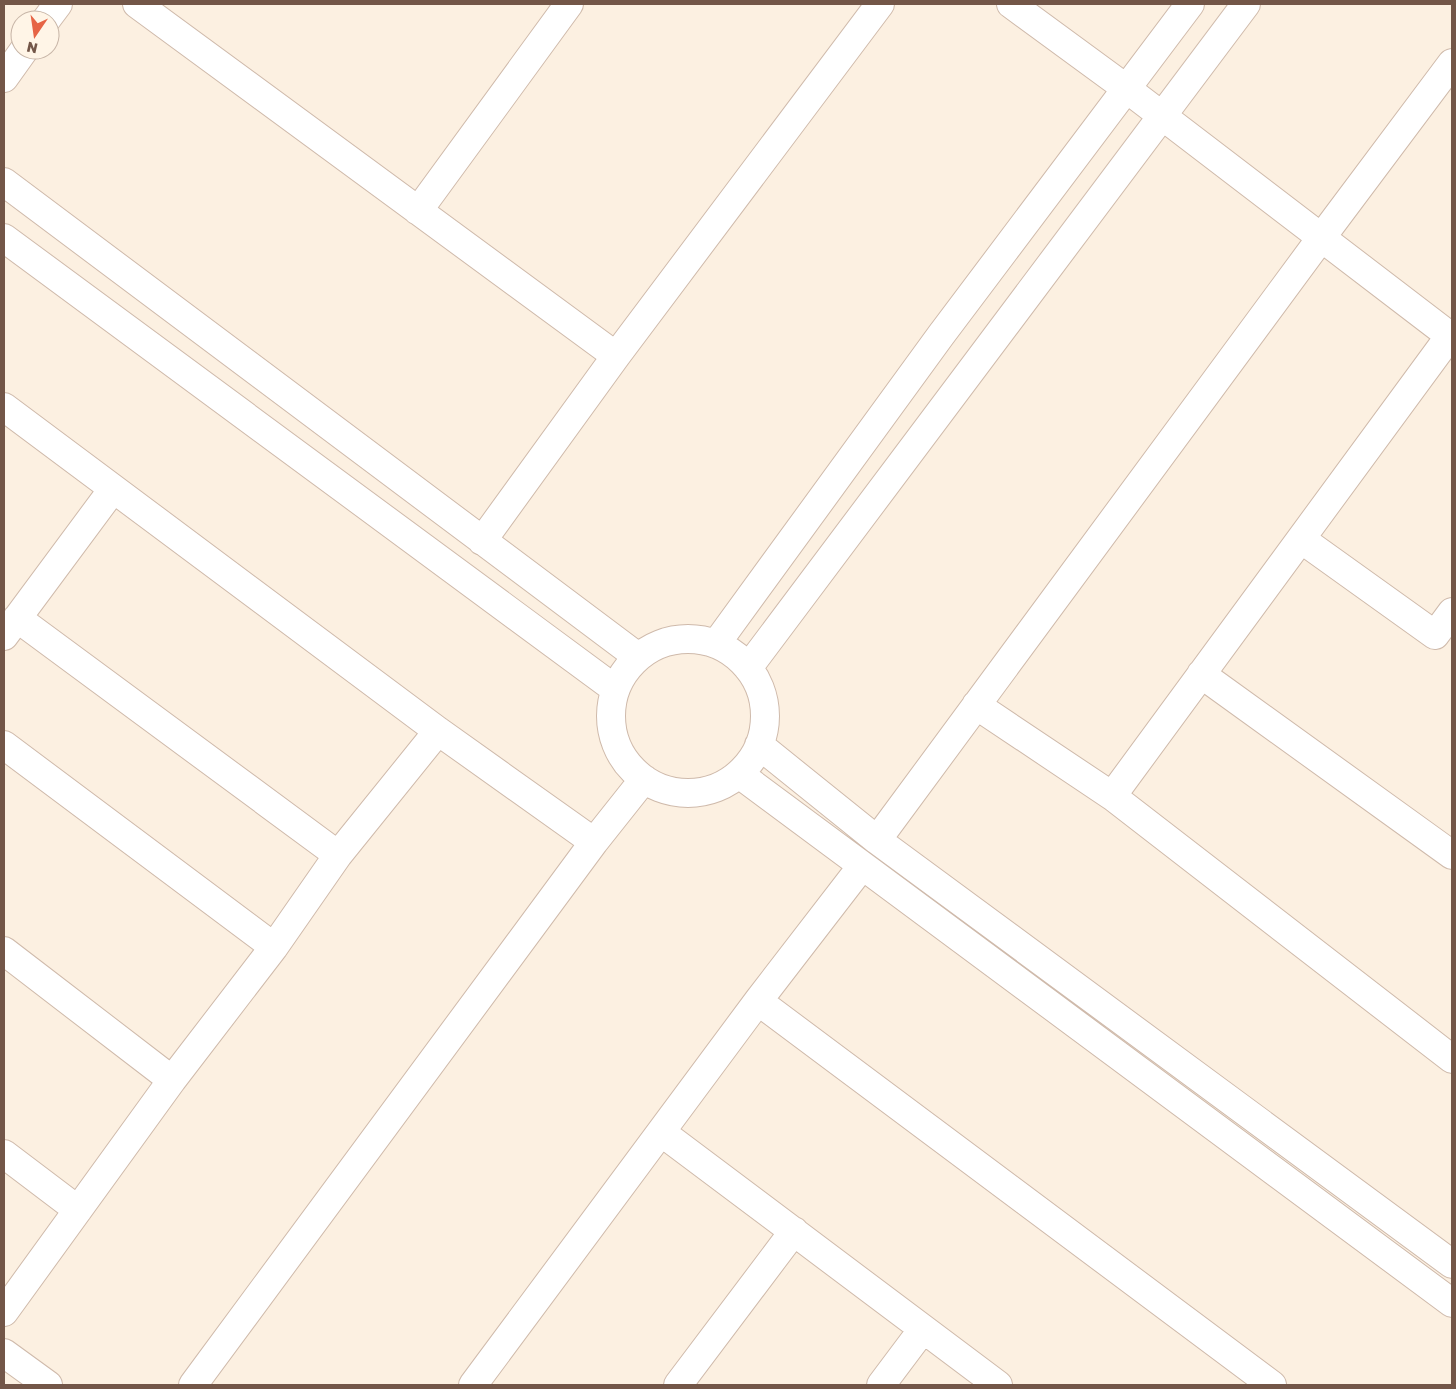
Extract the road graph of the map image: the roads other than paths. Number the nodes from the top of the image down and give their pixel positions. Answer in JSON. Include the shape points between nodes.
{"nodes":[{"id":1,"x":137,"y":4,"type":"edge"},
{"id":2,"x":569,"y":4,"type":"edge"},
{"id":3,"x":880,"y":4,"type":"edge"},
{"id":4,"x":1011,"y":4,"type":"edge"},
{"id":5,"x":1190,"y":4,"type":"edge"},
{"id":6,"x":1246,"y":4,"type":"edge"},
{"id":7,"x":17,"y":60,"type":"edge"},
{"id":8,"x":1452,"y":63,"type":"edge"},
{"id":9,"x":4,"y":78,"type":"edge"},
{"id":10,"x":1126,"y":89,"type":"junction"},
{"id":11,"x":1163,"y":116,"type":"junction"},
{"id":12,"x":4,"y":182,"type":"edge"},
{"id":13,"x":418,"y":211,"type":"junction"},
{"id":14,"x":4,"y":238,"type":"edge"},
{"id":15,"x":1321,"y":238,"type":"junction"},
{"id":16,"x":1451,"y":335,"type":"edge"},
{"id":17,"x":616,"y":356,"type":"junction"},
{"id":18,"x":4,"y":407,"type":"edge"},
{"id":19,"x":333,"y":430,"type":"junction"},
{"id":20,"x":306,"y":462,"type":"junction"},
{"id":21,"x":113,"y":489,"type":"junction"},
{"id":22,"x":1301,"y":539,"type":"junction"},
{"id":23,"x":482,"y":541,"type":"junction"},
{"id":24,"x":1452,"y":612,"type":"edge"},
{"id":25,"x":10,"y":627,"type":"edge"},
{"id":26,"x":1444,"y":642,"type":"edge"},
{"id":27,"x":716,"y":644,"type":"junction"},
{"id":28,"x":638,"y":657,"type":"junction"},
{"id":29,"x":748,"y":668,"type":"junction"},
{"id":30,"x":1202,"y":674,"type":"junction"},
{"id":31,"x":615,"y":689,"type":"junction"},
{"id":32,"x":976,"y":705,"type":"junction"},
{"id":33,"x":438,"y":731,"type":"junction"},
{"id":34,"x":4,"y":745,"type":"edge"},
{"id":35,"x":759,"y":746,"type":"junction"},
{"id":36,"x":739,"y":774,"type":"junction"},
{"id":37,"x":644,"y":779,"type":"junction"},
{"id":38,"x":1112,"y":796,"type":"junction"},
{"id":39,"x":878,"y":840,"type":"junction"},
{"id":40,"x":594,"y":842,"type":"junction"},
{"id":41,"x":338,"y":855,"type":"junction"},
{"id":42,"x":1452,"y":855,"type":"edge"},
{"id":43,"x":862,"y":866,"type":"junction"},
{"id":44,"x":274,"y":947,"type":"junction"},
{"id":45,"x":4,"y":951,"type":"edge"},
{"id":46,"x":758,"y":1001,"type":"junction"},
{"id":47,"x":1452,"y":1059,"type":"edge"},
{"id":48,"x":172,"y":1080,"type":"junction"},
{"id":49,"x":661,"y":1132,"type":"junction"},
{"id":50,"x":4,"y":1154,"type":"edge"},
{"id":51,"x":78,"y":1210,"type":"junction"},
{"id":52,"x":794,"y":1231,"type":"junction"},
{"id":53,"x":1452,"y":1264,"type":"edge"},
{"id":54,"x":1452,"y":1303,"type":"edge"},
{"id":55,"x":4,"y":1312,"type":"edge"},
{"id":56,"x":923,"y":1329,"type":"junction"},
{"id":57,"x":4,"y":1353,"type":"edge"},
{"id":58,"x":48,"y":1385,"type":"edge"},
{"id":59,"x":193,"y":1385,"type":"edge"},
{"id":60,"x":473,"y":1385,"type":"edge"},
{"id":61,"x":678,"y":1385,"type":"edge"},
{"id":62,"x":881,"y":1385,"type":"edge"},
{"id":63,"x":998,"y":1385,"type":"edge"},
{"id":64,"x":1272,"y":1385,"type":"edge"}],
"edges":[{"from":1,"to":13,"type":"street"},
{"from":2,"to":13,"type":"street"},
{"from":3,"to":17,"type":"street"},
{"from":4,"to":10,"type":"street"},
{"from":5,"to":10,"type":"street"},
{"from":6,"to":11,"type":"street"},
{"from":7,"to":9,"type":"street"},
{"from":8,"to":15,"type":"street"},
{"from":10,"to":11,"type":"street"},
{"from":10,"to":27,"type":"street","via":[[940,335]]},
{"from":11,"to":15,"type":"street"},
{"from":11,"to":29,"type":"street"},
{"from":12,"to":19,"type":"street"},
{"from":13,"to":17,"type":"street"},
{"from":14,"to":20,"type":"street"},
{"from":15,"to":16,"type":"street"},
{"from":15,"to":32,"type":"street"},
{"from":16,"to":22,"type":"street"},
{"from":17,"to":23,"type":"street"},
{"from":18,"to":21,"type":"street"},
{"from":19,"to":20,"type":"street"},
{"from":19,"to":23,"type":"street"},
{"from":20,"to":31,"type":"street"},
{"from":21,"to":25,"type":"street"},
{"from":21,"to":33,"type":"street"},
{"from":22,"to":26,"type":"street"},
{"from":22,"to":30,"type":"street"},
{"from":23,"to":28,"type":"street"},
{"from":24,"to":26,"type":"street"},
{"from":25,"to":41,"type":"street"},
{"from":27,"to":28,"type":"street","via":[[696,639],[675,640]]},
{"from":27,"to":29,"type":"street"},
{"from":28,"to":31,"type":"street","via":[[624,672]]},
{"from":29,"to":35,"type":"street","via":[[759,686],[764,705],[764,726]]},
{"from":30,"to":38,"type":"street"},
{"from":30,"to":42,"type":"street"},
{"from":31,"to":37,"type":"street","via":[[612,729],[618,748],[628,766]]},
{"from":32,"to":38,"type":"street"},
{"from":32,"to":39,"type":"street"},
{"from":33,"to":40,"type":"street"},
{"from":33,"to":41,"type":"street"},
{"from":34,"to":44,"type":"street"},
{"from":35,"to":36,"type":"street"},
{"from":35,"to":39,"type":"street"},
{"from":36,"to":37,"type":"street","via":[[717,787],[692,793],[667,790]]},
{"from":36,"to":43,"type":"street"},
{"from":37,"to":40,"type":"street"},
{"from":38,"to":47,"type":"street"},
{"from":39,"to":53,"type":"street"},
{"from":40,"to":59,"type":"street"},
{"from":41,"to":44,"type":"street"},
{"from":43,"to":46,"type":"street"},
{"from":43,"to":54,"type":"street"},
{"from":44,"to":48,"type":"street"},
{"from":45,"to":48,"type":"street"},
{"from":46,"to":49,"type":"street"},
{"from":46,"to":64,"type":"street"},
{"from":48,"to":51,"type":"street"},
{"from":49,"to":52,"type":"street"},
{"from":49,"to":60,"type":"street"},
{"from":50,"to":51,"type":"street"},
{"from":51,"to":55,"type":"street"},
{"from":52,"to":56,"type":"street"},
{"from":52,"to":61,"type":"street"},
{"from":56,"to":62,"type":"street"},
{"from":56,"to":63,"type":"street"},
{"from":57,"to":58,"type":"street"}]}
